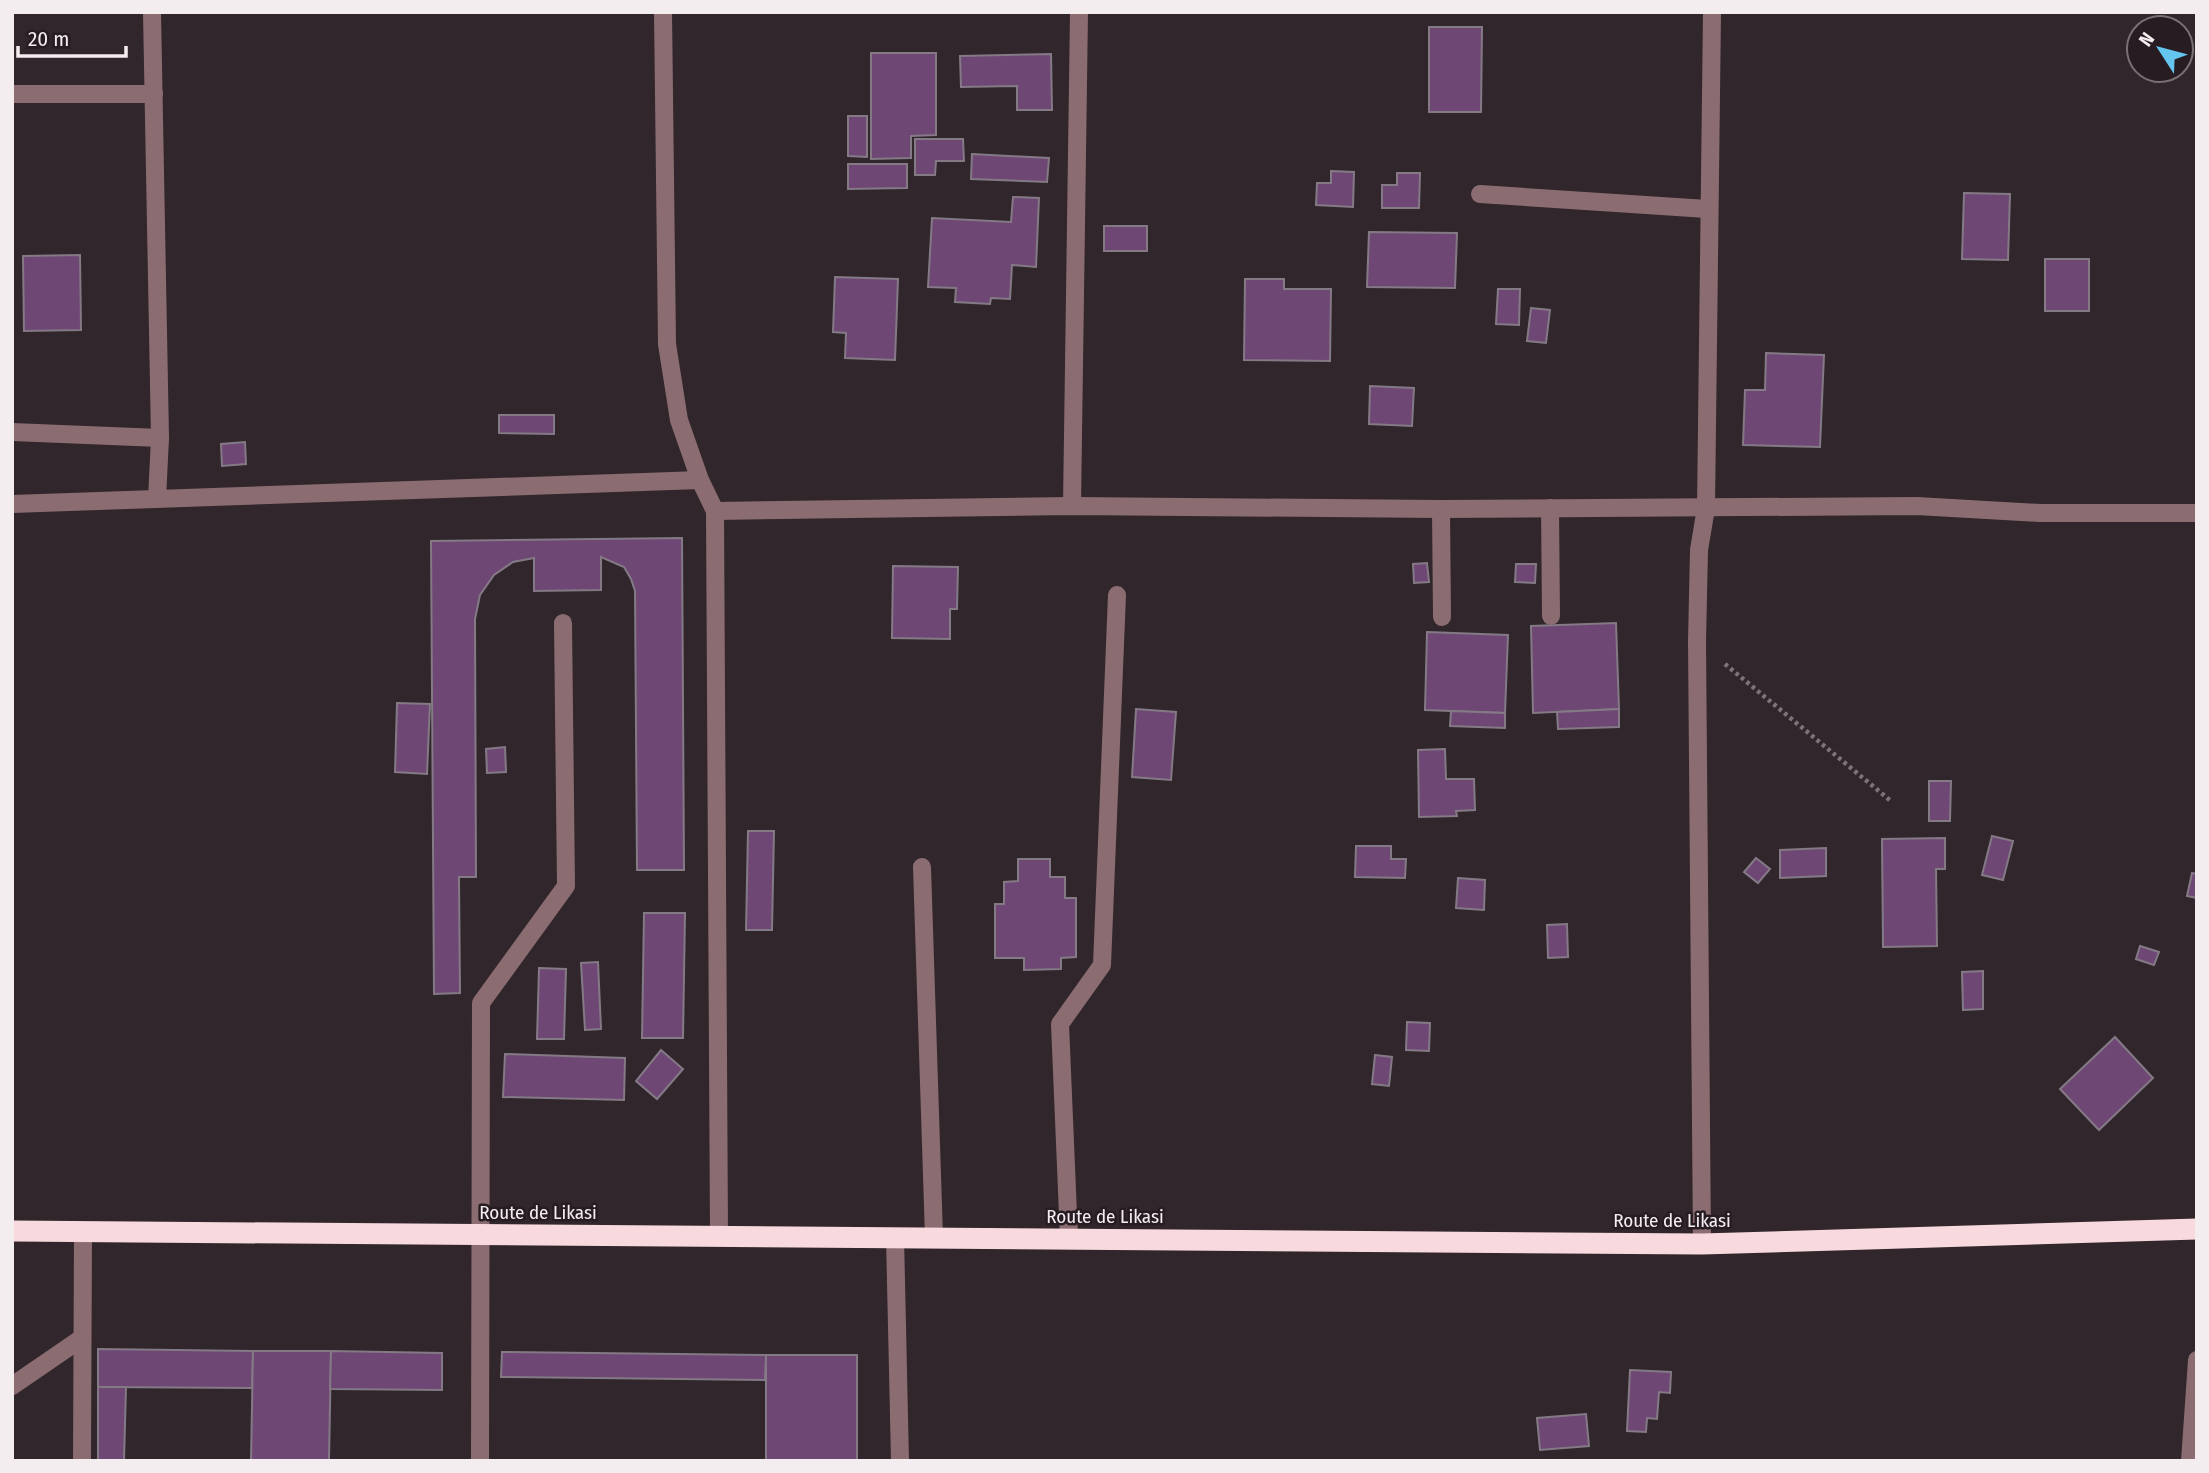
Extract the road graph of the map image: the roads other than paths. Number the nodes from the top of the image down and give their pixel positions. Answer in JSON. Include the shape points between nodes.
{"nodes":[{"id":1,"x":152,"y":12,"type":"edge"},
{"id":2,"x":663,"y":12,"type":"edge"},
{"id":3,"x":1079,"y":12,"type":"edge"},
{"id":4,"x":1712,"y":12,"type":"edge"},
{"id":5,"x":12,"y":94,"type":"edge"},
{"id":6,"x":154,"y":94,"type":"junction"},
{"id":7,"x":1480,"y":194,"type":"dead end"},
{"id":8,"x":1707,"y":209,"type":"junction"},
{"id":9,"x":12,"y":432,"type":"edge"},
{"id":10,"x":160,"y":438,"type":"junction"},
{"id":11,"x":699,"y":480,"type":"junction"},
{"id":12,"x":157,"y":499,"type":"junction"},
{"id":13,"x":12,"y":505,"type":"edge"},
{"id":14,"x":1072,"y":506,"type":"junction"},
{"id":15,"x":1550,"y":508,"type":"junction"},
{"id":16,"x":1706,"y":508,"type":"junction"},
{"id":17,"x":1441,"y":509,"type":"junction"},
{"id":18,"x":715,"y":512,"type":"junction"},
{"id":19,"x":2197,"y":513,"type":"edge"},
{"id":20,"x":1117,"y":595,"type":"dead end"},
{"id":21,"x":1551,"y":616,"type":"dead end"},
{"id":22,"x":1442,"y":617,"type":"dead end"},
{"id":23,"x":563,"y":623,"type":"dead end"},
{"id":24,"x":922,"y":867,"type":"dead end"},
{"id":25,"x":2197,"y":1230,"type":"edge"},
{"id":26,"x":12,"y":1231,"type":"edge"},
{"id":27,"x":83,"y":1231,"type":"junction"},
{"id":28,"x":479,"y":1234,"type":"junction"},
{"id":29,"x":719,"y":1235,"type":"junction"},
{"id":30,"x":895,"y":1237,"type":"junction"},
{"id":31,"x":934,"y":1237,"type":"junction"},
{"id":32,"x":1069,"y":1238,"type":"junction"},
{"id":33,"x":1702,"y":1244,"type":"junction"},
{"id":34,"x":82,"y":1338,"type":"junction"},
{"id":35,"x":2197,"y":1360,"type":"edge"},
{"id":36,"x":12,"y":1386,"type":"edge"},
{"id":37,"x":82,"y":1461,"type":"edge"},
{"id":38,"x":480,"y":1461,"type":"edge"},
{"id":39,"x":900,"y":1461,"type":"edge"},
{"id":40,"x":2190,"y":1461,"type":"edge"}],
"edges":[{"from":1,"to":6,"type":"street"},
{"from":2,"to":11,"type":"street","via":[[667,344],[679,420]]},
{"from":3,"to":14,"type":"street"},
{"from":4,"to":8,"type":"street"},
{"from":5,"to":6,"type":"street"},
{"from":6,"to":10,"type":"street"},
{"from":7,"to":8,"type":"street"},
{"from":8,"to":16,"type":"street"},
{"from":9,"to":10,"type":"street"},
{"from":10,"to":12,"type":"street"},
{"from":11,"to":12,"type":"street"},
{"from":11,"to":18,"type":"street"},
{"from":12,"to":13,"type":"street"},
{"from":14,"to":17,"type":"street"},
{"from":14,"to":18,"type":"street"},
{"from":15,"to":16,"type":"street"},
{"from":15,"to":17,"type":"street"},
{"from":15,"to":21,"type":"street"},
{"from":16,"to":19,"type":"street","via":[[1917,506],[2040,513]]},
{"from":16,"to":33,"type":"street","via":[[1699,550],[1697,641]]},
{"from":17,"to":22,"type":"street"},
{"from":18,"to":29,"type":"street"},
{"from":20,"to":32,"type":"street","via":[[1102,965],[1060,1024]]},
{"from":23,"to":28,"type":"street","via":[[566,886],[481,1003]]},
{"from":24,"to":31,"type":"street"},
{"from":25,"to":33,"type":"highway","name":"Route de Likasi"},
{"from":26,"to":27,"type":"highway","name":"Route de Likasi"},
{"from":27,"to":28,"type":"highway","name":"Route de Likasi"},
{"from":27,"to":34,"type":"street"},
{"from":28,"to":29,"type":"highway","name":"Route de Likasi"},
{"from":28,"to":38,"type":"street"},
{"from":29,"to":30,"type":"highway","name":"Route de Likasi"},
{"from":30,"to":31,"type":"highway","name":"Route de Likasi"},
{"from":30,"to":39,"type":"street"},
{"from":31,"to":32,"type":"highway","name":"Route de Likasi"},
{"from":32,"to":33,"type":"highway","name":"Route de Likasi"},
{"from":34,"to":36,"type":"street"},
{"from":34,"to":37,"type":"street"},
{"from":35,"to":40,"type":"street"}]}
